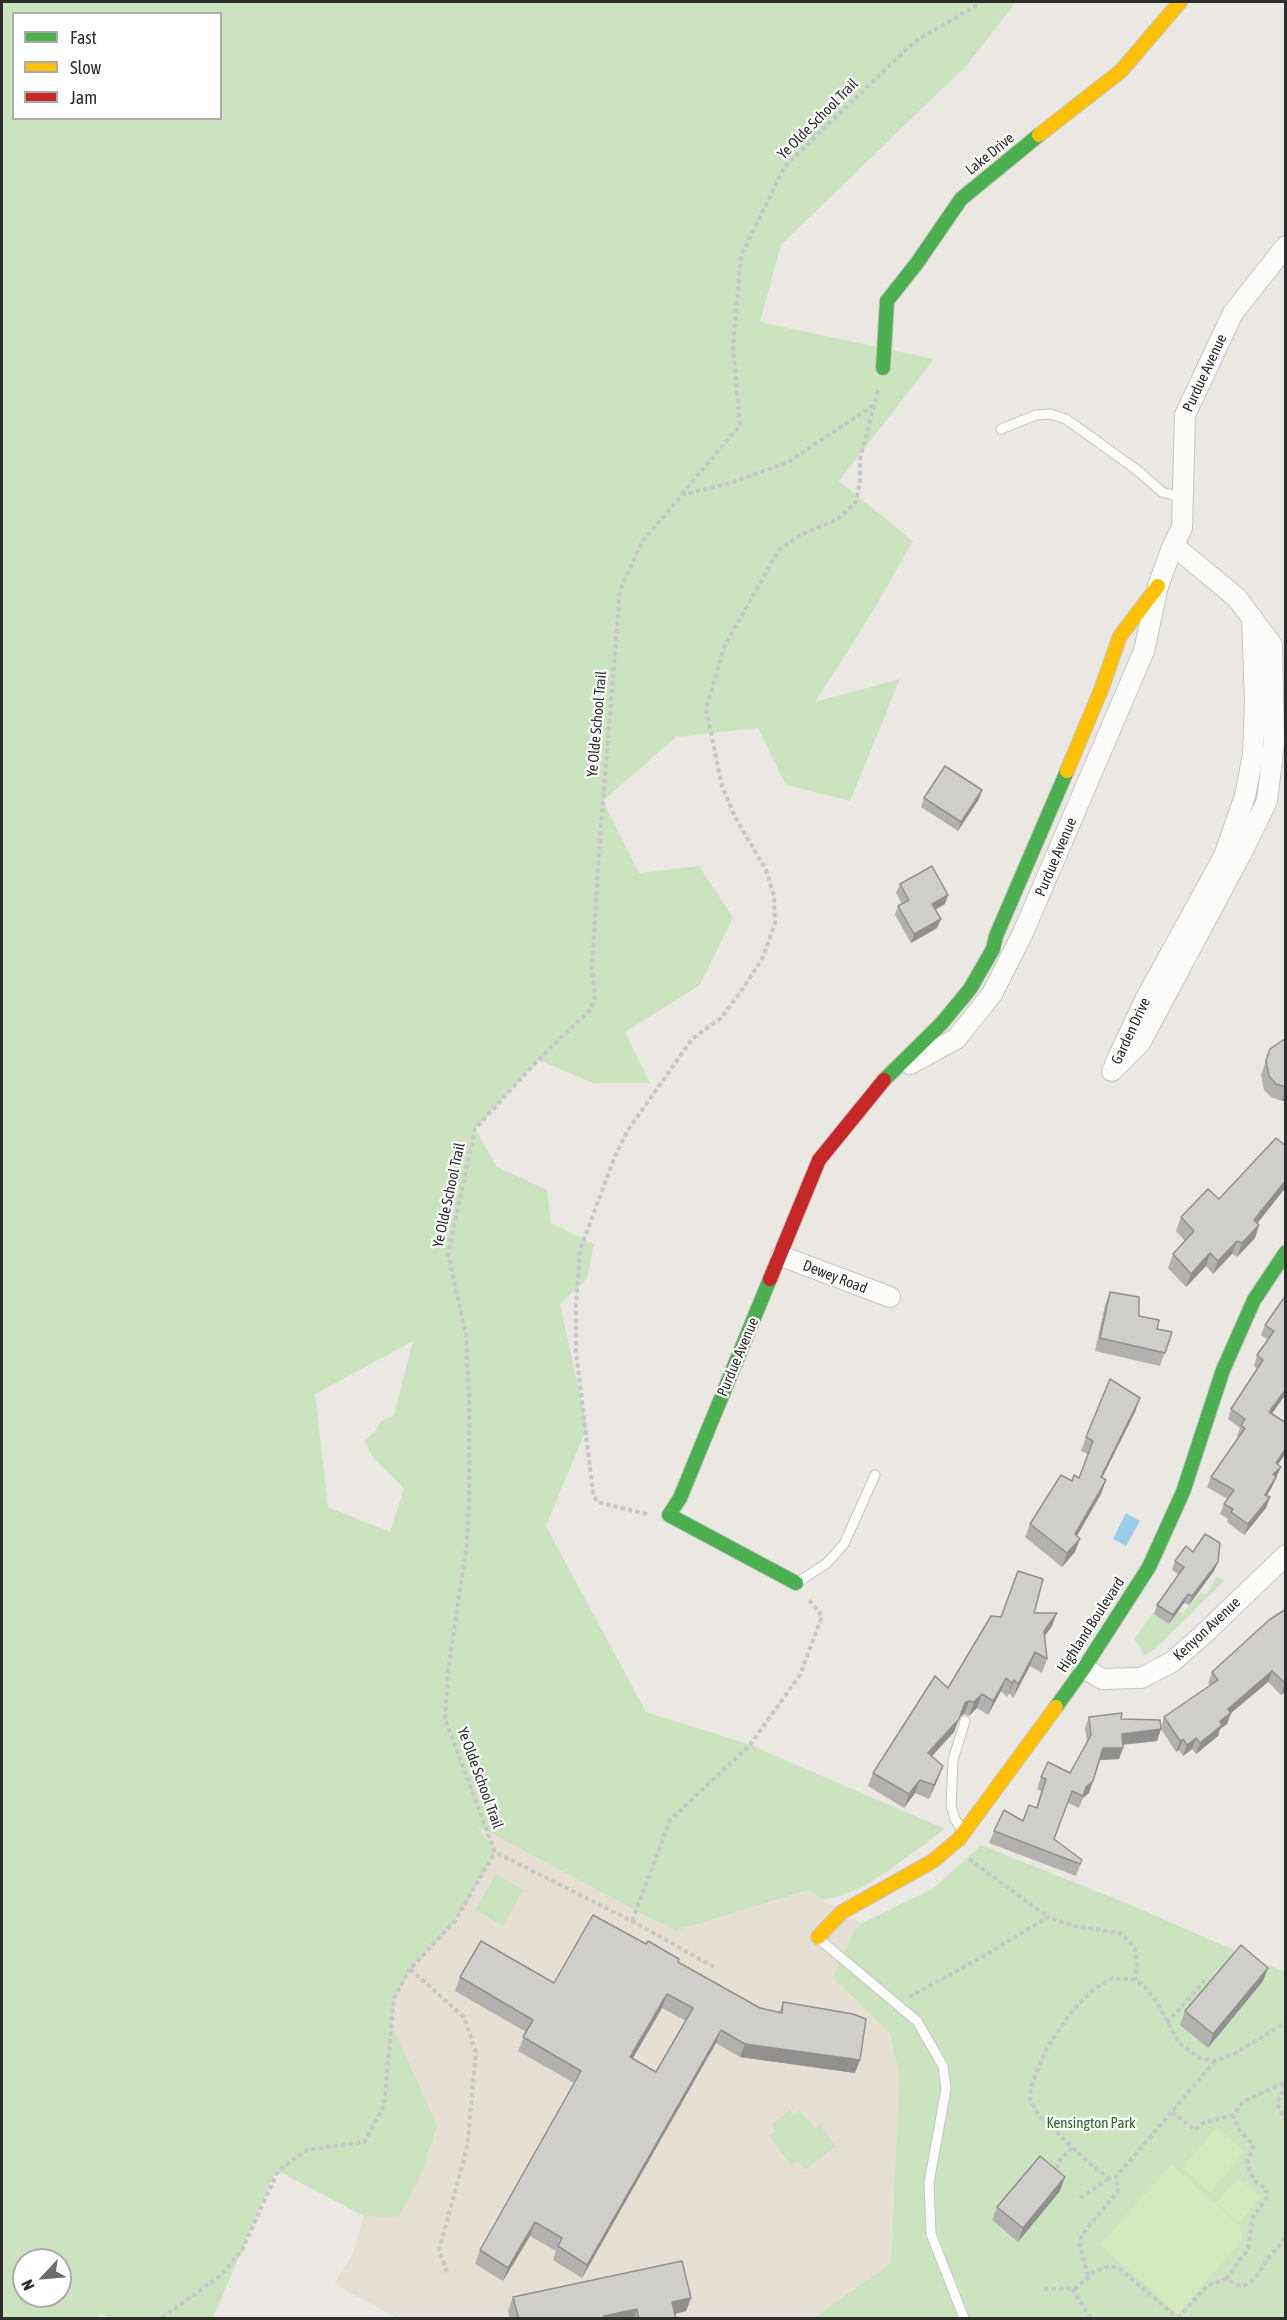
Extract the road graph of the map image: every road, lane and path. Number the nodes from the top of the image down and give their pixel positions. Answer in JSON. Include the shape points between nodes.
{"nodes":[{"id":1,"x":982,"y":2,"type":"edge"},
{"id":2,"x":1180,"y":2,"type":"edge"},
{"id":3,"x":1286,"y":246,"type":"edge"},
{"id":4,"x":883,"y":368,"type":"joint"},
{"id":5,"x":874,"y":405,"type":"junction"},
{"id":6,"x":1001,"y":429,"type":"dead end"},
{"id":7,"x":682,"y":495,"type":"junction"},
{"id":8,"x":1183,"y":498,"type":"junction"},
{"id":9,"x":1173,"y":545,"type":"junction"},
{"id":10,"x":1158,"y":586,"type":"junction"},
{"id":11,"x":1252,"y":617,"type":"junction"},
{"id":12,"x":885,"y":1079,"type":"junction"},
{"id":13,"x":1286,"y":1252,"type":"edge"},
{"id":14,"x":781,"y":1256,"type":"junction"},
{"id":15,"x":890,"y":1297,"type":"dead end"},
{"id":16,"x":875,"y":1475,"type":"dead end"},
{"id":17,"x":669,"y":1515,"type":"junction"},
{"id":18,"x":1286,"y":1555,"type":"edge"},
{"id":19,"x":796,"y":1583,"type":"junction"},
{"id":20,"x":1084,"y":1668,"type":"junction"},
{"id":21,"x":965,"y":1721,"type":"edge"},
{"id":22,"x":964,"y":1832,"type":"junction"},
{"id":23,"x":952,"y":1845,"type":"junction"},
{"id":24,"x":495,"y":1852,"type":"junction"},
{"id":25,"x":1048,"y":1917,"type":"junction"},
{"id":26,"x":632,"y":1921,"type":"junction"},
{"id":27,"x":818,"y":1937,"type":"joint"},
{"id":28,"x":714,"y":1967,"type":"dead end"},
{"id":29,"x":410,"y":1969,"type":"junction"},
{"id":30,"x":1207,"y":1978,"type":"dead end"},
{"id":31,"x":1135,"y":1980,"type":"junction"},
{"id":32,"x":923,"y":1990,"type":"dead end"},
{"id":33,"x":1167,"y":2023,"type":"junction"},
{"id":34,"x":1285,"y":2023,"type":"edge"},
{"id":35,"x":1215,"y":2061,"type":"junction"},
{"id":36,"x":1286,"y":2083,"type":"edge"},
{"id":37,"x":1172,"y":2112,"type":"junction"},
{"id":38,"x":1233,"y":2115,"type":"junction"},
{"id":39,"x":1286,"y":2121,"type":"edge"},
{"id":40,"x":1073,"y":2147,"type":"junction"},
{"id":41,"x":1116,"y":2177,"type":"junction"},
{"id":42,"x":1110,"y":2178,"type":"junction"},
{"id":43,"x":1059,"y":2181,"type":"edge"},
{"id":44,"x":1080,"y":2198,"type":"dead end"},
{"id":45,"x":1286,"y":2230,"type":"edge"},
{"id":46,"x":447,"y":2272,"type":"dead end"},
{"id":47,"x":1088,"y":2276,"type":"junction"},
{"id":48,"x":1226,"y":2279,"type":"junction"},
{"id":49,"x":1044,"y":2289,"type":"dead end"},
{"id":50,"x":1072,"y":2289,"type":"junction"},
{"id":51,"x":1178,"y":2318,"type":"edge"},
{"id":52,"x":162,"y":2319,"type":"edge"},
{"id":53,"x":964,"y":2319,"type":"edge"},
{"id":54,"x":1090,"y":2319,"type":"edge"}],
"edges":[{"from":1,"to":7,"type":"path","name":"Ye Olde School Trail","via":[[914,42],[785,166],[741,256],[733,346],[740,425]]},
{"from":2,"to":4,"type":"street","name":"Lake Drive","via":[[1121,71],[961,199],[887,300]]},
{"from":3,"to":8,"type":"street","name":"Purdue Avenue","via":[[1233,313],[1185,415]]},
{"from":4,"to":5,"type":"path"},
{"from":5,"to":7,"type":"path","via":[[788,462]]},
{"from":5,"to":17,"type":"path","via":[[860,459],[856,502],[838,519],[800,535],[780,550],[725,645],[706,709],[722,786],[766,870],[774,896],[776,923],[763,957],[740,993],[721,1018],[692,1039],[627,1131],[580,1250],[576,1351],[593,1493],[597,1502],[604,1505],[641,1514]]},
{"from":6,"to":8,"type":"lane","via":[[1036,415],[1066,419],[1162,492]]},
{"from":7,"to":24,"type":"path","name":"Ye Olde School Trail","via":[[642,542],[620,590],[595,910],[595,997],[590,1010],[475,1129],[448,1253],[466,1336],[469,1505],[445,1719]]},
{"from":8,"to":9,"type":"street","name":"Purdue Avenue","via":[[1182,528]]},
{"from":9,"to":10,"type":"street","name":"Purdue Avenue"},
{"from":9,"to":11,"type":"street","name":"Garden Drive","via":[[1237,598]]},
{"from":10,"to":12,"type":"street","name":"Purdue Avenue","via":[[1120,636],[993,949],[970,989],[941,1024]]},
{"from":10,"to":12,"type":"street","name":"Purdue Avenue","via":[[1144,651],[1022,936],[992,994],[956,1039]]},
{"from":11,"to":11,"type":"street","name":"Garden Drive","via":[[1253,754],[1245,796],[1224,856],[1146,998],[1112,1071],[1140,1043],[1267,801],[1274,743],[1272,645]]},
{"from":12,"to":14,"type":"street","name":"Purdue Avenue","via":[[819,1160]]},
{"from":13,"to":20,"type":"street","name":"Highland Boulevard","via":[[1254,1300],[1228,1360],[1183,1492],[1149,1567]]},
{"from":14,"to":15,"type":"street","name":"Dewey Road"},
{"from":14,"to":17,"type":"street","name":"Purdue Avenue","via":[[680,1498]]},
{"from":16,"to":19,"type":"lane","via":[[844,1544],[827,1563]]},
{"from":17,"to":19,"type":"street"},
{"from":18,"to":20,"type":"street","name":"Kenyon Avenue","via":[[1172,1662],[1141,1678],[1102,1679]]},
{"from":19,"to":26,"type":"path","via":[[822,1616],[800,1675],[749,1746],[670,1820]]},
{"from":20,"to":22,"type":"street","name":"Highland Boulevard"},
{"from":21,"to":22,"type":"lane","via":[[953,1760],[951,1806]]},
{"from":22,"to":23,"type":"street","name":"Highland Boulevard"},
{"from":23,"to":25,"type":"path"},
{"from":23,"to":27,"type":"street","name":"Highland Boulevard","via":[[933,1861],[842,1912]]},
{"from":24,"to":26,"type":"path","name":"Ye Olde School Trail"},
{"from":24,"to":29,"type":"path","via":[[455,1921]]},
{"from":25,"to":31,"type":"path","via":[[1074,1926],[1122,1933],[1135,1948]]},
{"from":25,"to":32,"type":"path"},
{"from":26,"to":28,"type":"path","name":"Ye Olde School Trail"},
{"from":27,"to":53,"type":"lane","via":[[918,2020],[943,2066],[946,2089],[929,2183],[931,2234]]},
{"from":29,"to":46,"type":"path","via":[[464,2017],[476,2052],[467,2148],[439,2250]]},
{"from":29,"to":52,"type":"path","via":[[394,1998],[384,2106],[364,2142],[307,2150],[278,2170],[242,2250],[221,2275]]},
{"from":30,"to":33,"type":"path"},
{"from":31,"to":33,"type":"path","via":[[1156,2001]]},
{"from":31,"to":40,"type":"path","via":[[1112,1978],[1073,2010],[1045,2051],[1031,2087],[1030,2100],[1039,2116]]},
{"from":33,"to":35,"type":"path","via":[[1179,2043],[1200,2058]]},
{"from":34,"to":35,"type":"path"},
{"from":35,"to":37,"type":"path"},
{"from":36,"to":38,"type":"path","via":[[1244,2101]]},
{"from":36,"to":39,"type":"path","via":[[1277,2104]]},
{"from":37,"to":38,"type":"path","via":[[1195,2130],[1203,2123]]},
{"from":37,"to":41,"type":"path"},
{"from":38,"to":48,"type":"path","via":[[1240,2131],[1252,2143],[1249,2170],[1268,2196],[1253,2217],[1248,2249]]},
{"from":40,"to":42,"type":"path"},
{"from":40,"to":43,"type":"path","via":[[1057,2163]]},
{"from":41,"to":42,"type":"path"},
{"from":41,"to":47,"type":"path","via":[[1118,2191],[1079,2242]]},
{"from":42,"to":44,"type":"path"},
{"from":45,"to":48,"type":"path","via":[[1282,2243],[1255,2279],[1240,2286]]},
{"from":47,"to":50,"type":"path"},
{"from":47,"to":51,"type":"path","via":[[1111,2266],[1120,2269]]},
{"from":48,"to":51,"type":"path","via":[[1207,2286]]},
{"from":49,"to":50,"type":"path"},
{"from":50,"to":54,"type":"path"}]}
